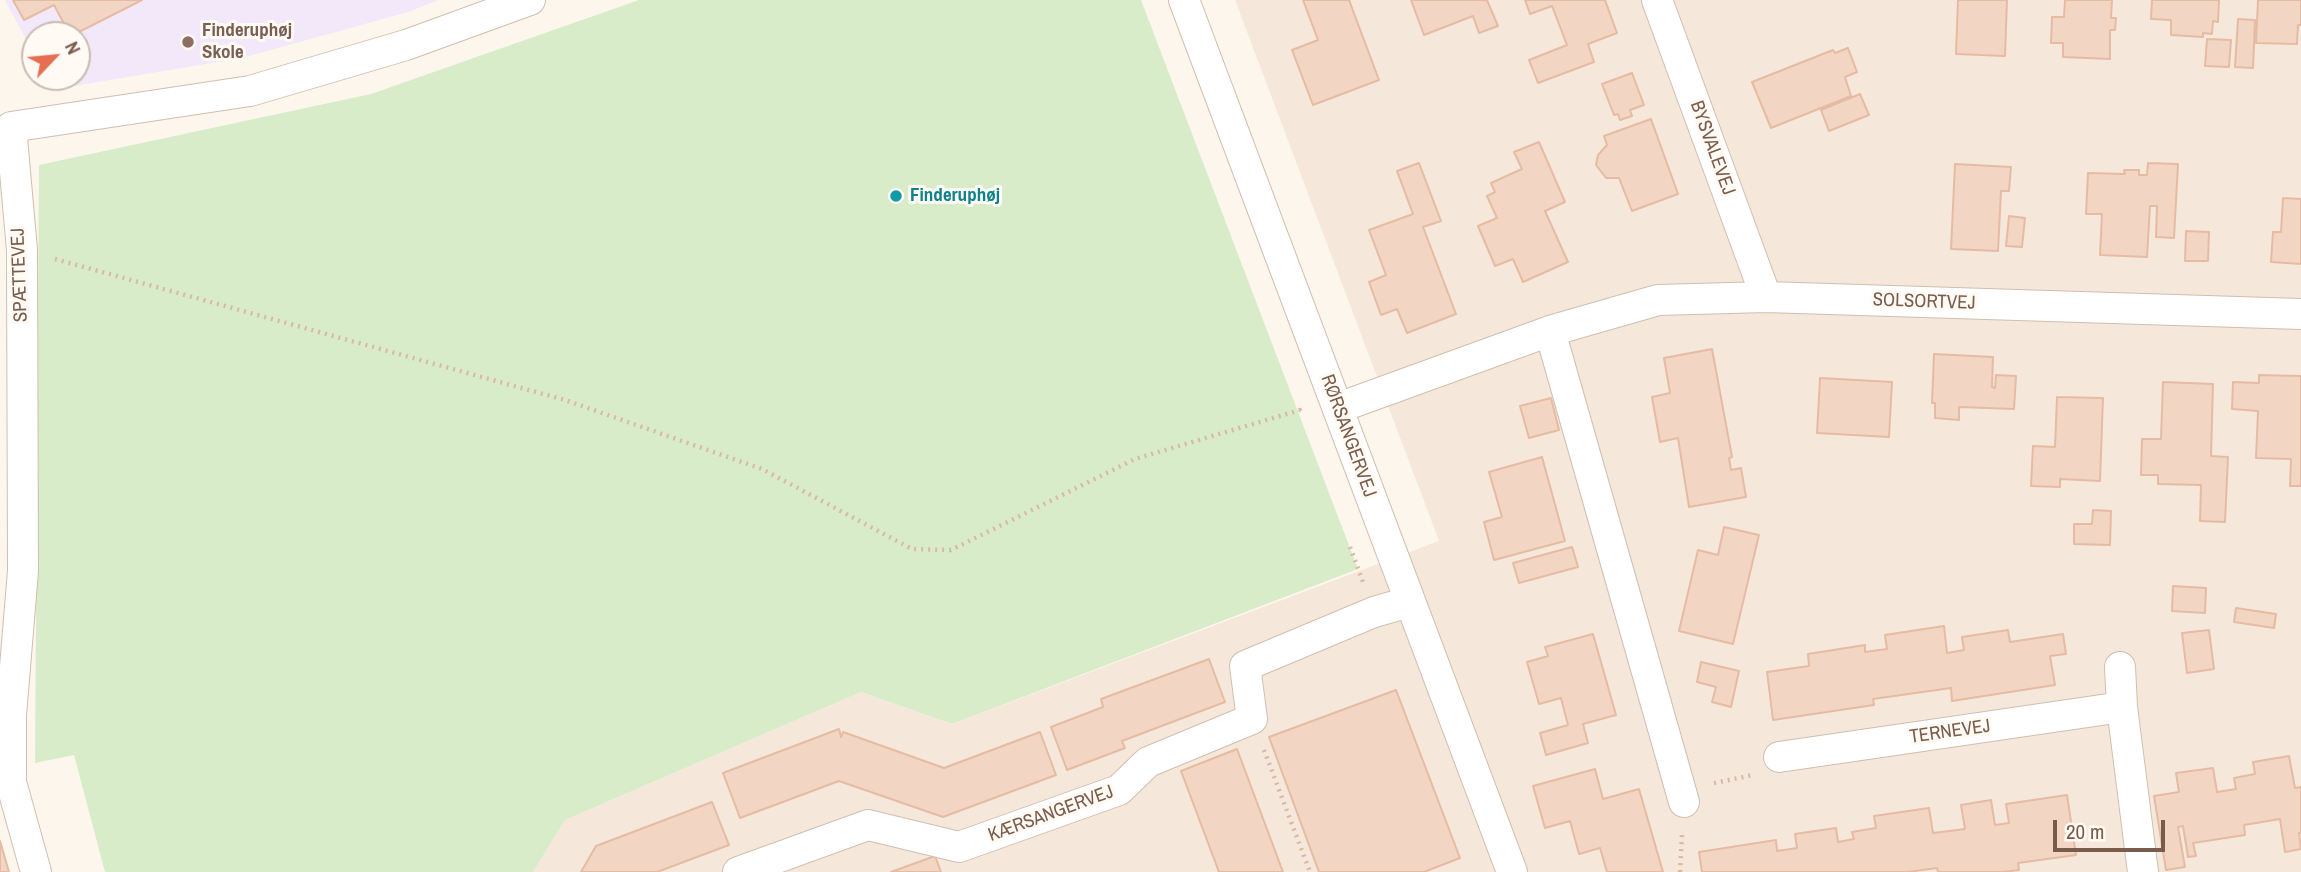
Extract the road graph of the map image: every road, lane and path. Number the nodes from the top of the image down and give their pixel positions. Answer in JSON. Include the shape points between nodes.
{"nodes":[{"id":1,"x":530,"y":0,"type":"edge"},
{"id":2,"x":1184,"y":0,"type":"edge"},
{"id":3,"x":1657,"y":0,"type":"edge"},
{"id":4,"x":22,"y":250,"type":"junction"},
{"id":5,"x":1766,"y":297,"type":"junction"},
{"id":6,"x":2301,"y":314,"type":"edge"},
{"id":7,"x":1550,"y":331,"type":"junction"},
{"id":8,"x":1338,"y":408,"type":"junction"},
{"id":9,"x":1304,"y":423,"type":"dead end"},
{"id":10,"x":1349,"y":545,"type":"dead end"},
{"id":11,"x":1409,"y":602,"type":"junction"},
{"id":12,"x":1374,"y":612,"type":"junction"},
{"id":13,"x":2120,"y":667,"type":"dead end"},
{"id":14,"x":2122,"y":707,"type":"junction"},
{"id":15,"x":1252,"y":719,"type":"junction"},
{"id":16,"x":1779,"y":757,"type":"joint"},
{"id":17,"x":1684,"y":802,"type":"joint"},
{"id":18,"x":36,"y":872,"type":"edge"},
{"id":19,"x":738,"y":872,"type":"edge"},
{"id":20,"x":1310,"y":872,"type":"edge"},
{"id":21,"x":1512,"y":872,"type":"edge"},
{"id":22,"x":2143,"y":872,"type":"edge"}],
"edges":[{"from":1,"to":4,"type":"street","name":"SPÆTTEVEJ","via":[[406,45],[250,91],[10,127]]},
{"from":2,"to":8,"type":"street","name":"RØRSANGERVEJ"},
{"from":3,"to":5,"type":"street","name":"BYSVALEVEJ"},
{"from":4,"to":9,"type":"path","via":[[565,400],[762,469],[912,549],[951,550],[1135,459],[1300,410]]},
{"from":4,"to":18,"type":"street","name":"SPÆTTEVEJ","via":[[23,571],[10,782]]},
{"from":5,"to":6,"type":"street","name":"SOLSORTVEJ"},
{"from":5,"to":7,"type":"street","name":"SOLSORTVEJ","via":[[1658,300]]},
{"from":7,"to":8,"type":"street","name":"SOLSORTVEJ"},
{"from":7,"to":17,"type":"street"},
{"from":8,"to":11,"type":"street","name":"RØRSANGERVEJ"},
{"from":10,"to":12,"type":"path"},
{"from":11,"to":12,"type":"street"},
{"from":11,"to":21,"type":"street","name":"RØRSANGERVEJ"},
{"from":12,"to":15,"type":"street","via":[[1245,666]]},
{"from":13,"to":14,"type":"street"},
{"from":14,"to":16,"type":"street","name":"TERNEVEJ"},
{"from":14,"to":22,"type":"street"},
{"from":15,"to":19,"type":"street","name":"KÆRSANGERVEJ","via":[[1148,762],[1119,790],[959,847],[868,825]]},
{"from":15,"to":20,"type":"path"},
{"from":16,"to":17,"type":"path","via":[[1771,771],[1714,783]]}]}
